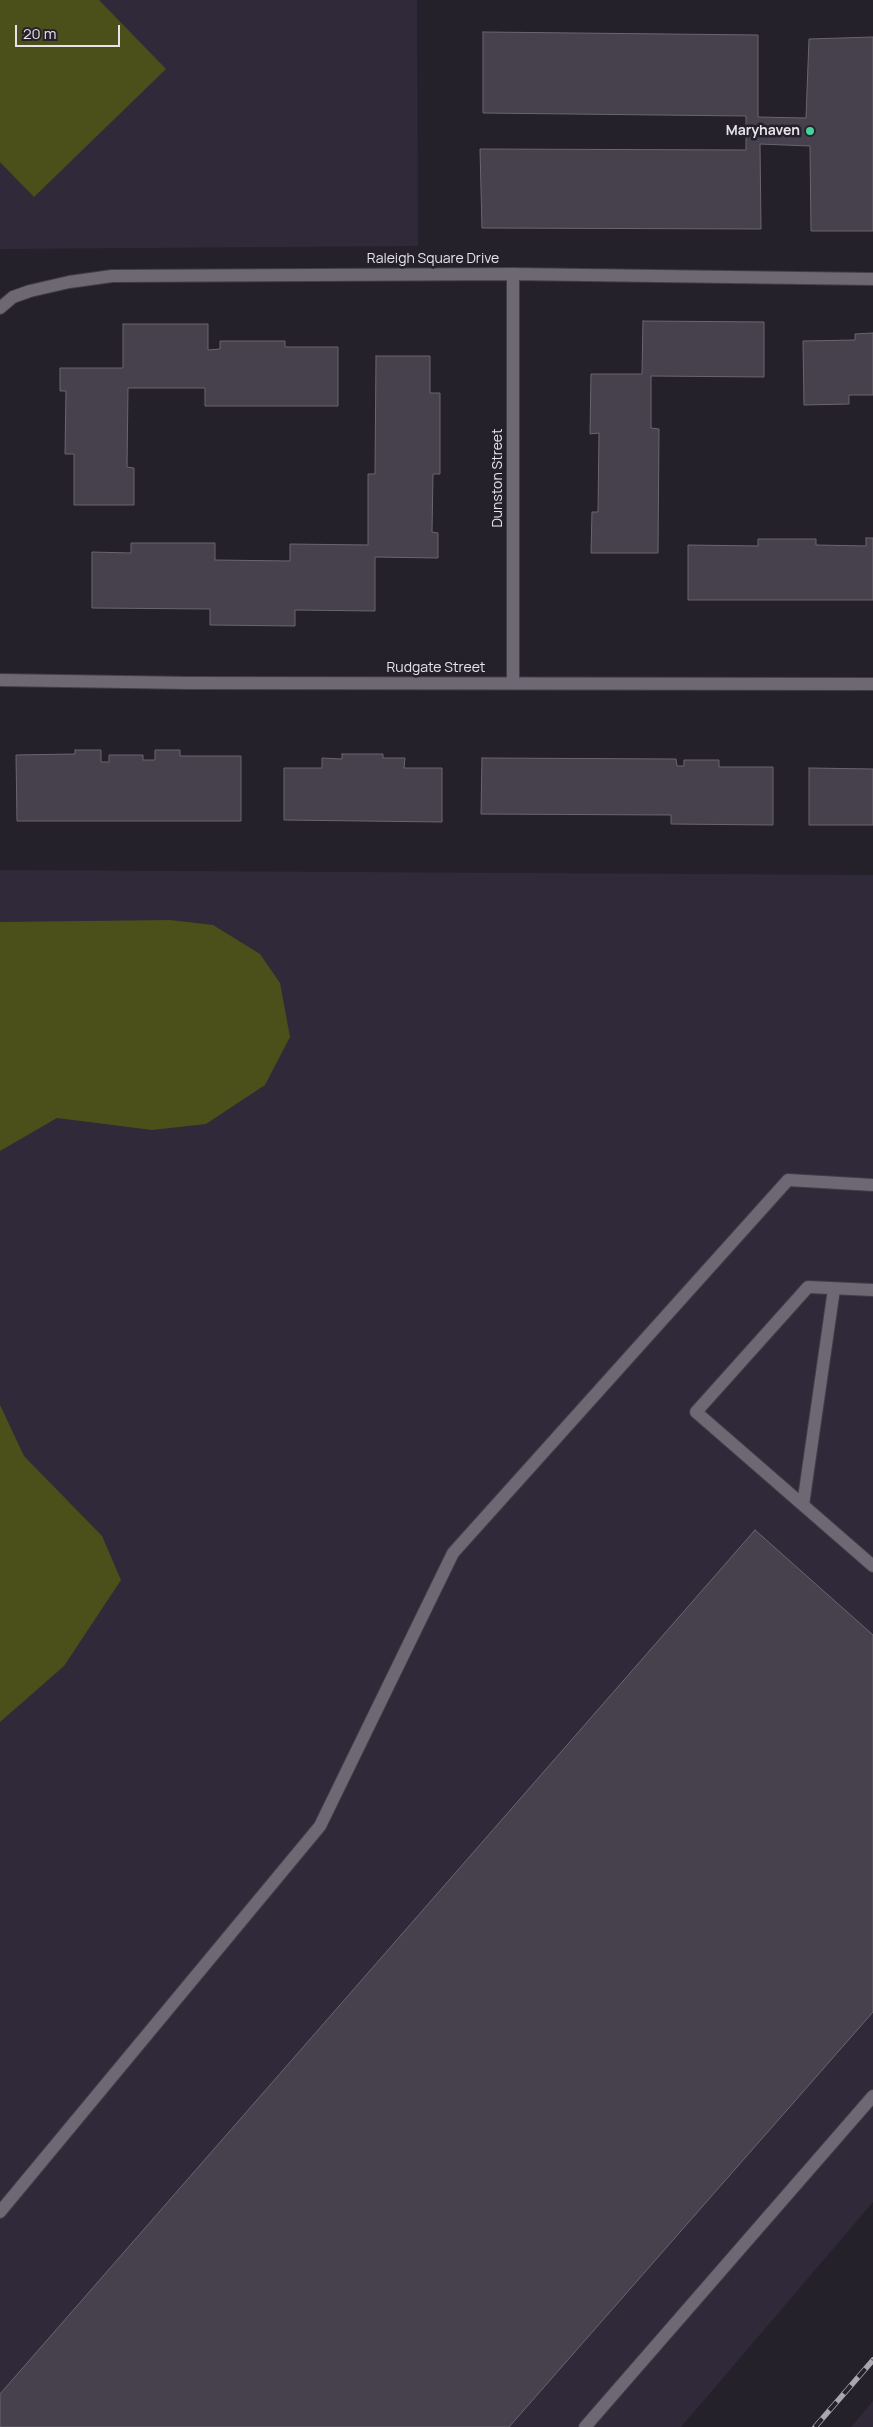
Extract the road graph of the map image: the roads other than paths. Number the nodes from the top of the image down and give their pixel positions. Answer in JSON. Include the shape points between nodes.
{"nodes":[{"id":1,"x":513,"y":274,"type":"junction"},
{"id":2,"x":873,"y":279,"type":"edge"},
{"id":3,"x":0,"y":308,"type":"edge"},
{"id":4,"x":0,"y":680,"type":"edge"},
{"id":5,"x":513,"y":683,"type":"junction"},
{"id":6,"x":873,"y":684,"type":"edge"},
{"id":7,"x":873,"y":1185,"type":"edge"},
{"id":8,"x":834,"y":1289,"type":"junction"},
{"id":9,"x":873,"y":1290,"type":"edge"},
{"id":10,"x":803,"y":1505,"type":"junction"},
{"id":11,"x":873,"y":1566,"type":"edge"},
{"id":12,"x":873,"y":2096,"type":"edge"},
{"id":13,"x":0,"y":2212,"type":"edge"},
{"id":14,"x":585,"y":2427,"type":"edge"}],
"edges":[{"from":1,"to":2,"type":"lane","name":"Raleigh Square Drive"},
{"from":1,"to":3,"type":"lane","name":"Raleigh Square Drive","via":[[112,276],[30,291],[13,297]]},
{"from":1,"to":5,"type":"lane","name":"Dunston Street"},
{"from":4,"to":5,"type":"lane","name":"Rudgate Street"},
{"from":5,"to":6,"type":"lane","name":"Rudgate Street"},
{"from":7,"to":13,"type":"lane","via":[[788,1180],[453,1553],[320,1826]]},
{"from":8,"to":9,"type":"lane"},
{"from":8,"to":10,"type":"lane"},
{"from":8,"to":10,"type":"lane","via":[[808,1287],[696,1412]]},
{"from":10,"to":11,"type":"lane"},
{"from":12,"to":14,"type":"lane"}]}
